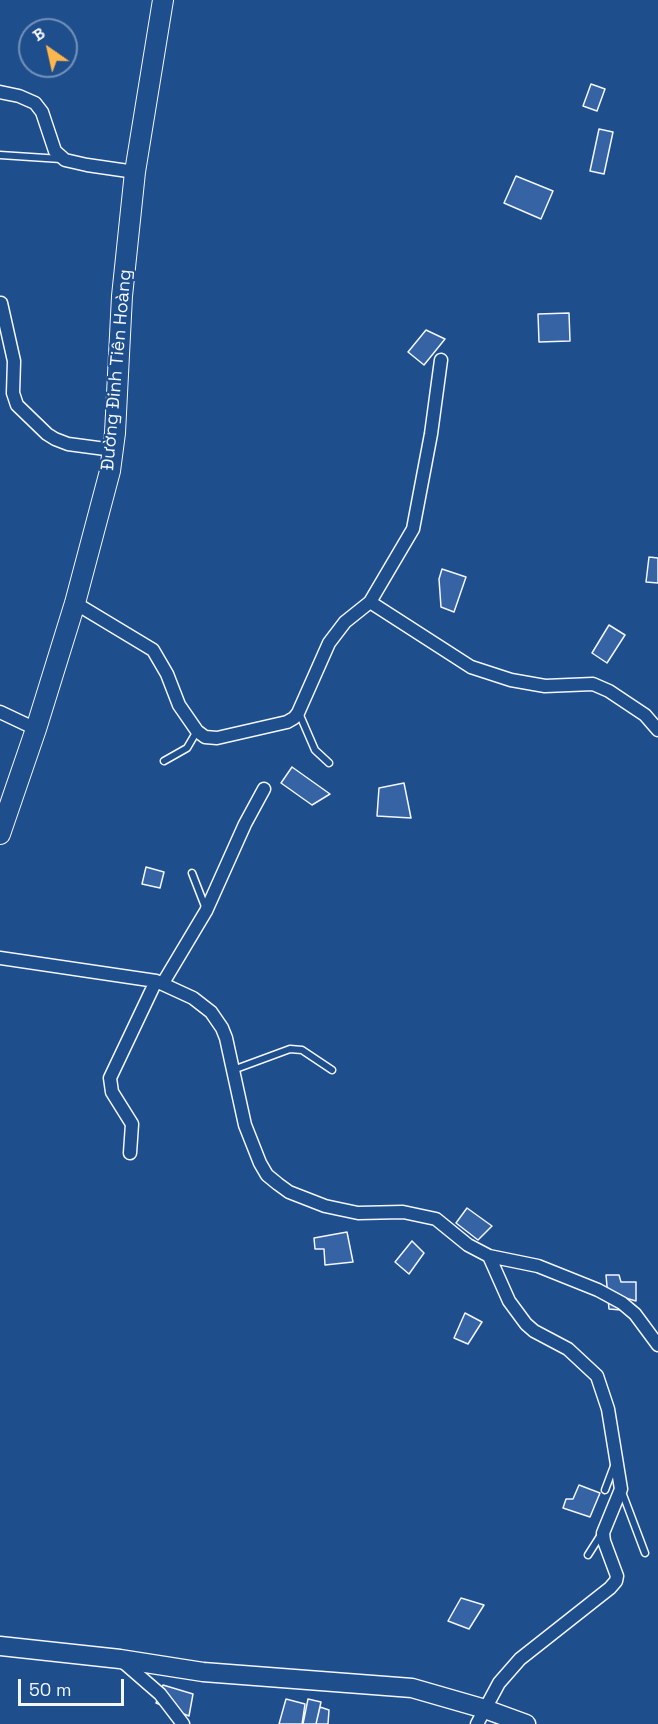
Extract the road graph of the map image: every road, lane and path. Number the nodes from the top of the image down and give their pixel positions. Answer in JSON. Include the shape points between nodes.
{"nodes":[{"id":1,"x":163,"y":0,"type":"edge"},
{"id":2,"x":0,"y":92,"type":"edge"},
{"id":3,"x":0,"y":155,"type":"edge"},
{"id":4,"x":65,"y":160,"type":"junction"},
{"id":5,"x":135,"y":172,"type":"junction"},
{"id":6,"x":1,"y":303,"type":"edge"},
{"id":7,"x":441,"y":360,"type":"dead end"},
{"id":8,"x":113,"y":450,"type":"junction"},
{"id":9,"x":370,"y":602,"type":"junction"},
{"id":10,"x":75,"y":603,"type":"junction"},
{"id":11,"x":0,"y":712,"type":"edge"},
{"id":12,"x":298,"y":713,"type":"junction"},
{"id":13,"x":36,"y":729,"type":"junction"},
{"id":14,"x":658,"y":730,"type":"edge"},
{"id":15,"x":197,"y":731,"type":"junction"},
{"id":16,"x":164,"y":761,"type":"dead end"},
{"id":17,"x":329,"y":763,"type":"dead end"},
{"id":18,"x":264,"y":789,"type":"dead end"},
{"id":19,"x":0,"y":834,"type":"edge"},
{"id":20,"x":192,"y":873,"type":"dead end"},
{"id":21,"x":206,"y":911,"type":"junction"},
{"id":22,"x":0,"y":958,"type":"edge"},
{"id":23,"x":160,"y":982,"type":"junction"},
{"id":24,"x":232,"y":1070,"type":"junction"},
{"id":25,"x":332,"y":1070,"type":"dead end"},
{"id":26,"x":130,"y":1153,"type":"dead end"},
{"id":27,"x":489,"y":1256,"type":"junction"},
{"id":28,"x":658,"y":1345,"type":"edge"},
{"id":29,"x":617,"y":1458,"type":"junction"},
{"id":30,"x":605,"y":1490,"type":"dead end"},
{"id":31,"x":621,"y":1490,"type":"junction"},
{"id":32,"x":605,"y":1529,"type":"junction"},
{"id":33,"x":645,"y":1553,"type":"dead end"},
{"id":34,"x":588,"y":1555,"type":"dead end"},
{"id":35,"x":0,"y":1646,"type":"edge"},
{"id":36,"x":120,"y":1659,"type":"junction"},
{"id":37,"x":481,"y":1716,"type":"edge"},
{"id":38,"x":183,"y":1724,"type":"edge"},
{"id":39,"x":526,"y":1724,"type":"edge"}],
"edges":[{"from":1,"to":5,"type":"main road","name":"Đường Đinh Tiên Hoàng"},
{"from":2,"to":4,"type":"street","via":[[35,103],[56,151]]},
{"from":3,"to":4,"type":"lane"},
{"from":4,"to":5,"type":"street"},
{"from":5,"to":8,"type":"main road","name":"Đường Đinh Tiên Hoàng","via":[[122,296]]},
{"from":6,"to":8,"type":"street","via":[[14,361],[13,393],[17,405],[55,439]]},
{"from":7,"to":9,"type":"street","via":[[413,529]]},
{"from":8,"to":10,"type":"main road","name":"Đường Đinh Tiên Hoàng"},
{"from":9,"to":12,"type":"street","via":[[345,622],[329,643]]},
{"from":9,"to":14,"type":"street","via":[[471,667],[545,686],[593,684],[645,716]]},
{"from":10,"to":13,"type":"main road","name":"Đường Đinh Tiên Hoàng"},
{"from":10,"to":15,"type":"street","via":[[153,650],[179,705]]},
{"from":11,"to":13,"type":"street"},
{"from":12,"to":15,"type":"street","via":[[287,722],[217,738],[205,737]]},
{"from":12,"to":17,"type":"lane","via":[[315,750]]},
{"from":13,"to":19,"type":"main road","name":"Đường Đinh Tiên Hoàng"},
{"from":15,"to":16,"type":"lane","via":[[187,748]]},
{"from":18,"to":21,"type":"street"},
{"from":20,"to":21,"type":"lane"},
{"from":21,"to":23,"type":"street"},
{"from":22,"to":23,"type":"street"},
{"from":23,"to":24,"type":"street","via":[[193,998],[217,1019],[226,1038]]},
{"from":23,"to":26,"type":"street","via":[[110,1078],[112,1092],[132,1124]]},
{"from":24,"to":25,"type":"lane","via":[[290,1049],[302,1050]]},
{"from":24,"to":27,"type":"street","via":[[254,1148],[267,1175],[289,1192],[358,1213],[428,1215]]},
{"from":27,"to":28,"type":"street","via":[[538,1266],[607,1294],[635,1314]]},
{"from":27,"to":29,"type":"street","via":[[509,1300],[526,1324],[568,1349],[597,1376],[605,1394]]},
{"from":29,"to":30,"type":"lane"},
{"from":29,"to":31,"type":"street"},
{"from":31,"to":32,"type":"street"},
{"from":31,"to":33,"type":"lane"},
{"from":32,"to":34,"type":"lane"},
{"from":32,"to":37,"type":"street","via":[[604,1541],[617,1576],[614,1584],[520,1659],[499,1683]]},
{"from":35,"to":36,"type":"street"},
{"from":36,"to":37,"type":"street","via":[[203,1672],[412,1688]]},
{"from":36,"to":38,"type":"street","via":[[160,1694]]},
{"from":37,"to":39,"type":"street"}]}
